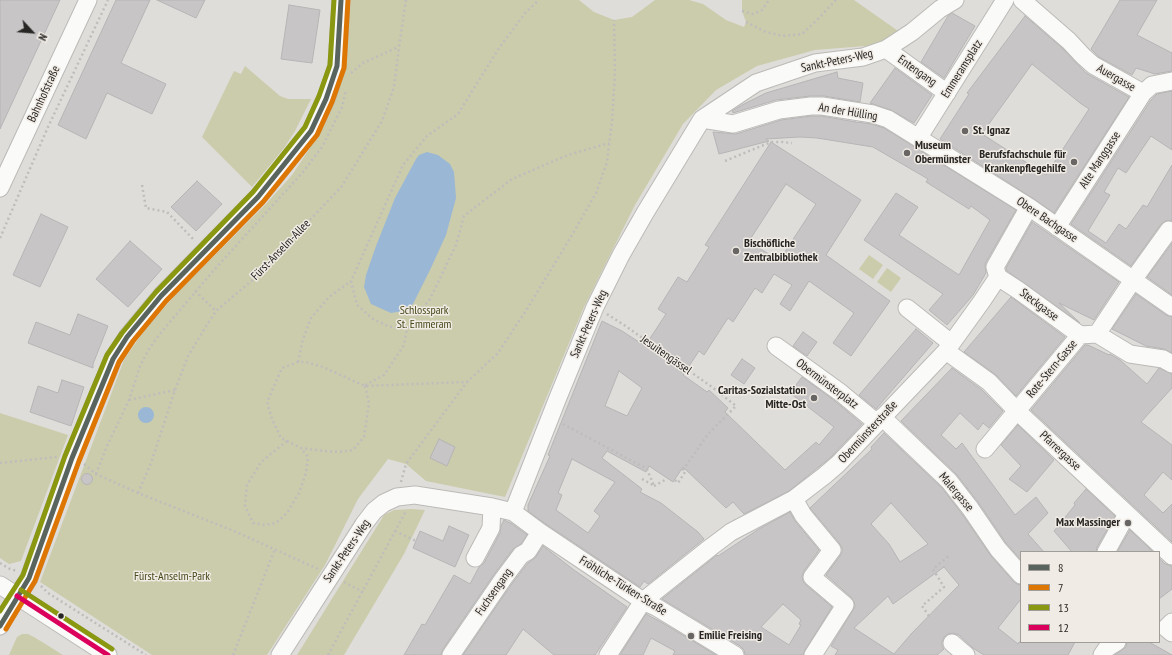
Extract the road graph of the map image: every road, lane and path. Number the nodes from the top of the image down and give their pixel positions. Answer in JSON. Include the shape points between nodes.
{"nodes":[{"id":1,"x":88,"y":0,"type":"edge"},
{"id":2,"x":108,"y":0,"type":"edge"},
{"id":3,"x":341,"y":0,"type":"edge"},
{"id":4,"x":406,"y":0,"type":"edge"},
{"id":5,"x":539,"y":0,"type":"edge"},
{"id":6,"x":769,"y":0,"type":"edge"},
{"id":7,"x":836,"y":0,"type":"edge"},
{"id":8,"x":955,"y":0,"type":"edge"},
{"id":9,"x":1022,"y":0,"type":"edge"},
{"id":10,"x":1000,"y":2,"type":"edge"},
{"id":11,"x":742,"y":11,"type":"dead end"},
{"id":12,"x":614,"y":20,"type":"dead end"},
{"id":13,"x":746,"y":22,"type":"dead end"},
{"id":14,"x":399,"y":47,"type":"junction"},
{"id":15,"x":886,"y":50,"type":"junction"},
{"id":16,"x":349,"y":80,"type":"dead end"},
{"id":17,"x":1172,"y":80,"type":"edge"},
{"id":18,"x":347,"y":87,"type":"dead end"},
{"id":19,"x":948,"y":93,"type":"junction"},
{"id":20,"x":1143,"y":93,"type":"junction"},
{"id":21,"x":702,"y":119,"type":"junction"},
{"id":22,"x":918,"y":137,"type":"junction"},
{"id":23,"x":609,"y":143,"type":"junction"},
{"id":24,"x":792,"y":143,"type":"dead end"},
{"id":25,"x":725,"y":161,"type":"dead end"},
{"id":26,"x":142,"y":185,"type":"dead end"},
{"id":27,"x":0,"y":188,"type":"edge"},
{"id":28,"x":1029,"y":207,"type":"junction"},
{"id":29,"x":1057,"y":227,"type":"junction"},
{"id":30,"x":1172,"y":231,"type":"edge"},
{"id":31,"x":0,"y":238,"type":"edge"},
{"id":32,"x":205,"y":251,"type":"junction"},
{"id":33,"x":998,"y":277,"type":"junction"},
{"id":34,"x":1133,"y":280,"type":"junction"},
{"id":35,"x":351,"y":281,"type":"junction"},
{"id":36,"x":195,"y":291,"type":"junction"},
{"id":37,"x":1172,"y":306,"type":"edge"},
{"id":38,"x":595,"y":307,"type":"junction"},
{"id":39,"x":907,"y":308,"type":"dead end"},
{"id":40,"x":216,"y":311,"type":"junction"},
{"id":41,"x":407,"y":328,"type":"junction"},
{"id":42,"x":1097,"y":334,"type":"junction"},
{"id":43,"x":1080,"y":335,"type":"junction"},
{"id":44,"x":776,"y":346,"type":"dead end"},
{"id":45,"x":948,"y":347,"type":"junction"},
{"id":46,"x":298,"y":362,"type":"junction"},
{"id":47,"x":1168,"y":362,"type":"edge"},
{"id":48,"x":467,"y":382,"type":"junction"},
{"id":49,"x":365,"y":386,"type":"junction"},
{"id":50,"x":175,"y":390,"type":"junction"},
{"id":51,"x":129,"y":400,"type":"junction"},
{"id":52,"x":1017,"y":411,"type":"junction"},
{"id":53,"x":550,"y":418,"type":"junction"},
{"id":54,"x":880,"y":420,"type":"junction"},
{"id":55,"x":286,"y":441,"type":"junction"},
{"id":56,"x":301,"y":448,"type":"junction"},
{"id":57,"x":985,"y":449,"type":"dead end"},
{"id":58,"x":78,"y":461,"type":"junction"},
{"id":59,"x":0,"y":463,"type":"edge"},
{"id":60,"x":96,"y":474,"type":"junction"},
{"id":61,"x":642,"y":479,"type":"dead end"},
{"id":62,"x":665,"y":480,"type":"dead end"},
{"id":63,"x":674,"y":480,"type":"dead end"},
{"id":64,"x":654,"y":486,"type":"junction"},
{"id":65,"x":138,"y":493,"type":"junction"},
{"id":66,"x":415,"y":495,"type":"junction"},
{"id":67,"x":397,"y":496,"type":"junction"},
{"id":68,"x":794,"y":498,"type":"junction"},
{"id":69,"x":492,"y":507,"type":"junction"},
{"id":70,"x":513,"y":512,"type":"junction"},
{"id":71,"x":1127,"y":514,"type":"junction"},
{"id":72,"x":395,"y":531,"type":"junction"},
{"id":73,"x":540,"y":532,"type":"junction"},
{"id":74,"x":416,"y":541,"type":"dead end"},
{"id":75,"x":275,"y":549,"type":"junction"},
{"id":76,"x":1107,"y":551,"type":"edge"},
{"id":77,"x":950,"y":555,"type":"dead end"},
{"id":78,"x":1172,"y":556,"type":"edge"},
{"id":79,"x":475,"y":558,"type":"dead end"},
{"id":80,"x":0,"y":562,"type":"edge"},
{"id":81,"x":1020,"y":574,"type":"edge"},
{"id":82,"x":331,"y":575,"type":"junction"},
{"id":83,"x":29,"y":578,"type":"junction"},
{"id":84,"x":0,"y":585,"type":"edge"},
{"id":85,"x":363,"y":592,"type":"junction"},
{"id":86,"x":17,"y":596,"type":"junction"},
{"id":87,"x":643,"y":601,"type":"junction"},
{"id":88,"x":929,"y":616,"type":"dead end"},
{"id":89,"x":0,"y":626,"type":"edge"},
{"id":90,"x":819,"y":653,"type":"edge"},
{"id":91,"x":108,"y":655,"type":"edge"},
{"id":92,"x":146,"y":655,"type":"edge"},
{"id":93,"x":233,"y":655,"type":"edge"},
{"id":94,"x":280,"y":655,"type":"edge"},
{"id":95,"x":328,"y":655,"type":"edge"},
{"id":96,"x":451,"y":655,"type":"edge"},
{"id":97,"x":608,"y":655,"type":"edge"},
{"id":98,"x":735,"y":655,"type":"edge"}],
"edges":[{"from":1,"to":27,"type":"street","name":"Bahnhofstraße"},
{"from":2,"to":31,"type":"path","via":[[48,127]]},
{"from":3,"to":32,"type":"street","via":[[337,66],[311,132],[258,197]]},
{"from":4,"to":14,"type":"path","name":"Fürst-Anselm-Allee"},
{"from":5,"to":35,"type":"path","via":[[526,12],[499,48],[458,114],[427,136],[403,165]]},
{"from":6,"to":11,"type":"path","via":[[762,10],[753,14]]},
{"from":7,"to":13,"type":"path","via":[[802,34],[783,36],[766,32]]},
{"from":8,"to":15,"type":"street","name":"Sankt-Peters-Weg"},
{"from":9,"to":20,"type":"street","name":"Auergasse","via":[[1070,41],[1093,65]]},
{"from":10,"to":19,"type":"street","name":"Emmeramsplatz"},
{"from":12,"to":23,"type":"path","via":[[615,73]]},
{"from":14,"to":16,"type":"path","via":[[363,63],[351,73]]},
{"from":14,"to":40,"type":"path","name":"Fürst-Anselm-Allee","via":[[394,87],[382,121],[342,186],[256,277]]},
{"from":15,"to":19,"type":"street","name":"Entengang"},
{"from":15,"to":21,"type":"street","name":"Sankt-Peters-Weg","via":[[864,57],[815,63],[756,83]]},
{"from":17,"to":20,"type":"street","name":"Auergasse","via":[[1152,85]]},
{"from":18,"to":36,"type":"path","via":[[342,107],[322,147],[303,172]]},
{"from":19,"to":22,"type":"street","name":"Emmeramsplatz"},
{"from":20,"to":29,"type":"street","name":"Alte Manggasse"},
{"from":21,"to":22,"type":"street","name":"An der Hülling","via":[[733,124],[780,110],[822,106],[873,114],[888,119]]},
{"from":21,"to":38,"type":"street","name":"Sankt-Peters-Weg","via":[[621,255]]},
{"from":22,"to":28,"type":"street","name":"Obere Bachgasse"},
{"from":23,"to":41,"type":"path","via":[[568,155],[512,179],[464,216],[456,245],[430,299]]},
{"from":23,"to":48,"type":"path","via":[[607,162],[596,193],[572,234],[498,353]]},
{"from":24,"to":25,"type":"path","via":[[771,142]]},
{"from":26,"to":32,"type":"path","via":[[146,208],[167,212]]},
{"from":28,"to":29,"type":"street","name":"Obere Bachgasse"},
{"from":28,"to":33,"type":"street","name":"Obermünsterstraße","via":[[995,267]]},
{"from":29,"to":34,"type":"street","name":"Obere Bachgasse"},
{"from":30,"to":34,"type":"street","via":[[1169,230]]},
{"from":32,"to":58,"type":"street","via":[[161,296],[127,337],[113,359]]},
{"from":33,"to":43,"type":"street","name":"Steckgasse"},
{"from":33,"to":45,"type":"street","name":"Obermünsterstraße"},
{"from":34,"to":37,"type":"street","name":"Obere Bachgasse"},
{"from":34,"to":42,"type":"street"},
{"from":35,"to":41,"type":"path","via":[[357,305],[373,319],[390,327]]},
{"from":35,"to":46,"type":"path","via":[[329,297],[311,318]]},
{"from":36,"to":40,"type":"path"},
{"from":36,"to":51,"type":"path","via":[[149,349],[140,366]]},
{"from":38,"to":53,"type":"street","name":"Sankt-Peters-Weg"},
{"from":38,"to":63,"type":"path","name":"Jesuitengässel","via":[[736,406],[708,434],[683,470],[685,472],[678,483]]},
{"from":39,"to":45,"type":"street"},
{"from":40,"to":50,"type":"path","name":"Fürst-Anselm-Allee","via":[[188,356]]},
{"from":41,"to":49,"type":"path","via":[[404,345],[384,375]]},
{"from":42,"to":43,"type":"street","name":"Rote-Stern-Gasse"},
{"from":42,"to":47,"type":"street","via":[[1130,354]]},
{"from":43,"to":52,"type":"street","name":"Rote-Stern-Gasse"},
{"from":44,"to":54,"type":"street","name":"Obermünsterplatz"},
{"from":45,"to":52,"type":"street","name":"Pfarrergasse","via":[[989,382]]},
{"from":45,"to":54,"type":"street","name":"Obermünsterstraße"},
{"from":46,"to":49,"type":"path","via":[[323,367]]},
{"from":46,"to":55,"type":"path","via":[[282,368],[267,402],[281,438]]},
{"from":48,"to":49,"type":"path"},
{"from":48,"to":67,"type":"path","via":[[406,464]]},
{"from":49,"to":56,"type":"path","via":[[369,403],[364,437],[353,450],[339,452]]},
{"from":50,"to":51,"type":"path"},
{"from":50,"to":65,"type":"path","name":"Fürst-Anselm-Allee","via":[[152,463]]},
{"from":51,"to":60,"type":"path"},
{"from":52,"to":57,"type":"street","name":"Rote-Stern-Gasse"},
{"from":52,"to":71,"type":"street","name":"Pfarrergasse"},
{"from":53,"to":64,"type":"path","via":[[647,469]]},
{"from":53,"to":70,"type":"street","name":"Sankt-Peters-Weg"},
{"from":54,"to":68,"type":"street","name":"Obermünsterstraße","via":[[838,464]]},
{"from":54,"to":81,"type":"street","name":"Malergasse","via":[[949,481],[998,549]]},
{"from":55,"to":56,"type":"path"},
{"from":55,"to":56,"type":"path","via":[[261,462],[248,485],[245,506],[253,523],[276,523],[287,513],[299,493],[306,473],[308,457]]},
{"from":58,"to":59,"type":"path","via":[[60,457]]},
{"from":58,"to":60,"type":"path"},
{"from":58,"to":83,"type":"street"},
{"from":60,"to":65,"type":"path"},
{"from":61,"to":64,"type":"path"},
{"from":62,"to":64,"type":"path"},
{"from":65,"to":75,"type":"path"},
{"from":66,"to":67,"type":"street","name":"Sankt-Peters-Weg"},
{"from":66,"to":69,"type":"street","name":"Sankt-Peters-Weg"},
{"from":66,"to":72,"type":"path"},
{"from":67,"to":82,"type":"street","name":"Sankt-Peters-Weg","via":[[374,511]]},
{"from":68,"to":87,"type":"street","name":"Obermünsterstraße","via":[[731,532]]},
{"from":68,"to":90,"type":"street","via":[[803,515],[832,550],[812,577],[845,605]]},
{"from":69,"to":70,"type":"street","name":"Sankt-Peters-Weg"},
{"from":69,"to":79,"type":"street","via":[[491,528]]},
{"from":70,"to":73,"type":"street","name":"Fröhliche-Türken-Straße"},
{"from":71,"to":76,"type":"street"},
{"from":71,"to":78,"type":"street","name":"Pfarrergasse"},
{"from":72,"to":74,"type":"path"},
{"from":72,"to":85,"type":"path"},
{"from":73,"to":87,"type":"street","name":"Fröhliche-Türken-Straße"},
{"from":73,"to":96,"type":"street","name":"Fuchsengang","via":[[528,551],[521,555],[503,579]]},
{"from":75,"to":82,"type":"path"},
{"from":75,"to":93,"type":"path"},
{"from":77,"to":88,"type":"path","via":[[934,569],[944,587],[922,606]]},
{"from":80,"to":83,"type":"path"},
{"from":82,"to":85,"type":"path"},
{"from":82,"to":94,"type":"street","name":"Sankt-Peters-Weg"},
{"from":83,"to":86,"type":"street"},
{"from":83,"to":92,"type":"path","via":[[48,593]]},
{"from":84,"to":86,"type":"street"},
{"from":85,"to":95,"type":"path"},
{"from":86,"to":89,"type":"street"},
{"from":86,"to":91,"type":"street"},
{"from":87,"to":97,"type":"street","name":"Obermünsterstraße"},
{"from":87,"to":98,"type":"street","name":"Fröhliche-Türken-Straße"}]}
